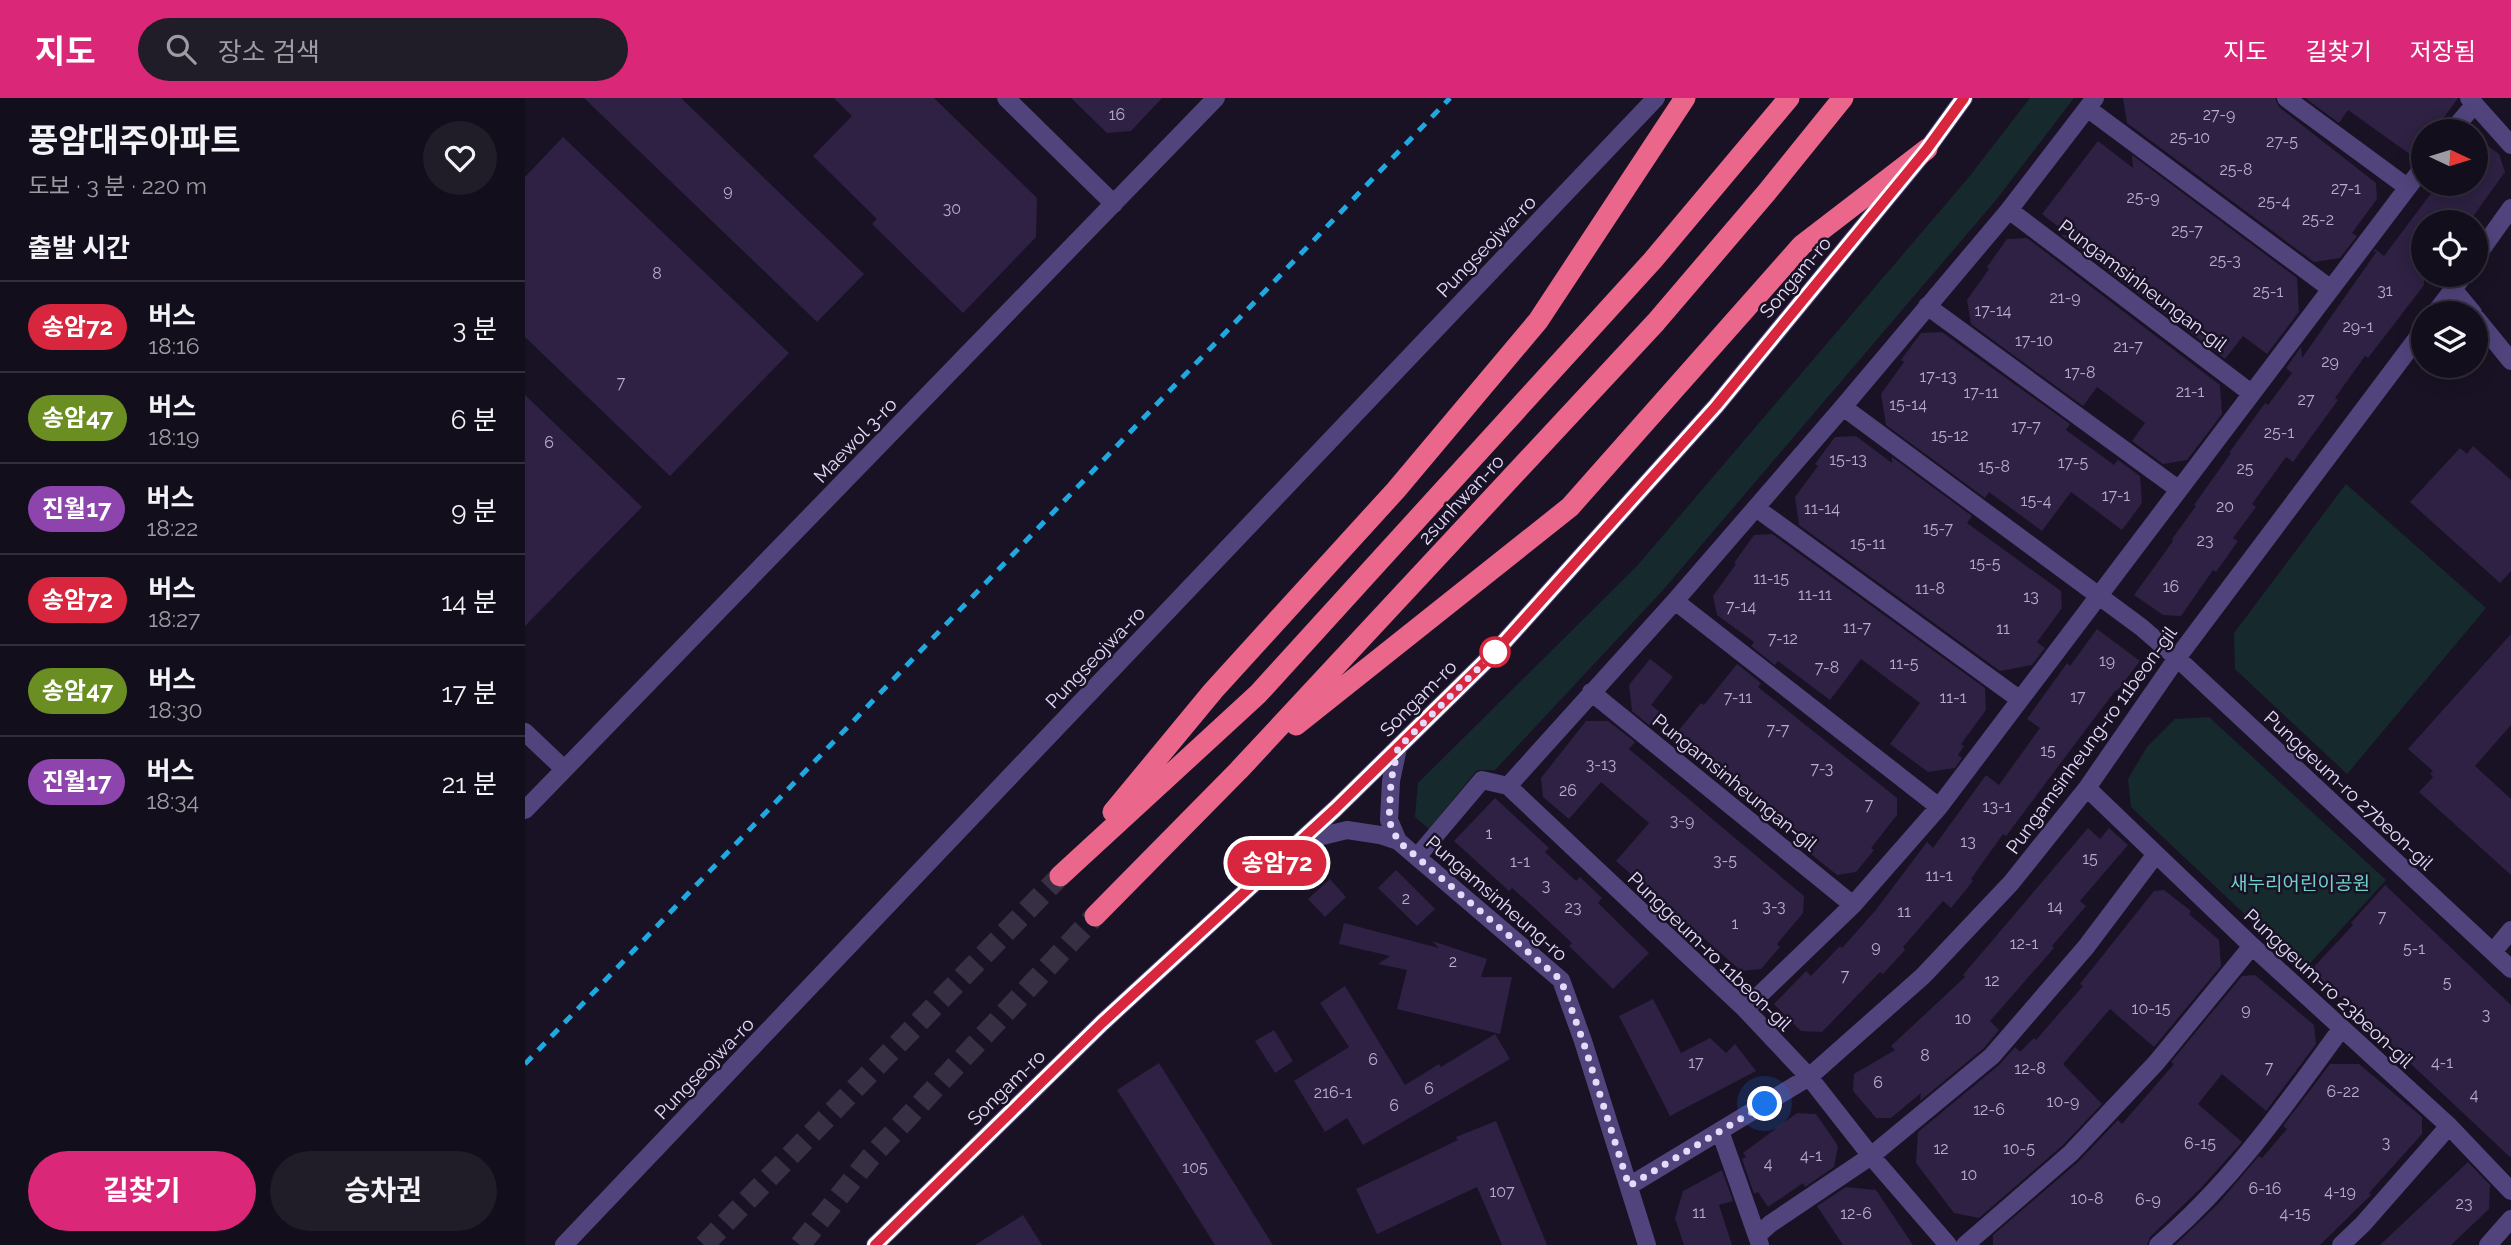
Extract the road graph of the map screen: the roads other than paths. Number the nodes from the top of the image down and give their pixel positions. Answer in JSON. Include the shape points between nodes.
{"nodes":[{"id":1,"x":1006,"y":98,"type":"edge"},
{"id":2,"x":1216,"y":98,"type":"edge"},
{"id":3,"x":1656,"y":98,"type":"edge"},
{"id":4,"x":1685,"y":98,"type":"edge"},
{"id":5,"x":1789,"y":98,"type":"edge"},
{"id":6,"x":1843,"y":98,"type":"edge"},
{"id":7,"x":1964,"y":98,"type":"edge"},
{"id":8,"x":2286,"y":98,"type":"edge"},
{"id":9,"x":2472,"y":101,"type":"edge"},
{"id":10,"x":2091,"y":103,"type":"edge"},
{"id":11,"x":2460,"y":119,"type":"edge"},
{"id":12,"x":2511,"y":145,"type":"edge"},
{"id":13,"x":1927,"y":149,"type":"junction"},
{"id":14,"x":2411,"y":182,"type":"edge"},
{"id":15,"x":2407,"y":187,"type":"junction"},
{"id":16,"x":1114,"y":204,"type":"junction"},
{"id":17,"x":2511,"y":208,"type":"edge"},
{"id":18,"x":2009,"y":210,"type":"junction"},
{"id":19,"x":2488,"y":240,"type":"edge"},
{"id":20,"x":2331,"y":289,"type":"junction"},
{"id":21,"x":1927,"y":306,"type":"junction"},
{"id":22,"x":2488,"y":332,"type":"edge"},
{"id":23,"x":2411,"y":346,"type":"edge"},
{"id":24,"x":2511,"y":361,"type":"edge"},
{"id":25,"x":2251,"y":393,"type":"junction"},
{"id":26,"x":1843,"y":407,"type":"junction"},
{"id":27,"x":2178,"y":489,"type":"junction"},
{"id":28,"x":1756,"y":508,"type":"junction"},
{"id":29,"x":2097,"y":594,"type":"junction"},
{"id":30,"x":1675,"y":601,"type":"junction"},
{"id":31,"x":2177,"y":658,"type":"junction"},
{"id":32,"x":1591,"y":692,"type":"junction"},
{"id":33,"x":2019,"y":699,"type":"junction"},
{"id":34,"x":525,"y":732,"type":"edge"},
{"id":35,"x":1398,"y":748,"type":"junction"},
{"id":36,"x":564,"y":769,"type":"junction"},
{"id":37,"x":1239,"y":770,"type":"junction"},
{"id":38,"x":1508,"y":786,"type":"junction"},
{"id":39,"x":2087,"y":788,"type":"junction"},
{"id":40,"x":1939,"y":807,"type":"junction"},
{"id":41,"x":525,"y":810,"type":"edge"},
{"id":42,"x":1301,"y":841,"type":"junction"},
{"id":43,"x":1398,"y":841,"type":"junction"},
{"id":44,"x":2156,"y":854,"type":"junction"},
{"id":45,"x":1417,"y":857,"type":"junction"},
{"id":46,"x":1853,"y":905,"type":"junction"},
{"id":47,"x":1095,"y":916,"type":"tunnel mouth"},
{"id":48,"x":2511,"y":930,"type":"edge"},
{"id":49,"x":2252,"y":946,"type":"junction"},
{"id":50,"x":2493,"y":952,"type":"junction"},
{"id":51,"x":2511,"y":969,"type":"edge"},
{"id":52,"x":1745,"y":1009,"type":"junction"},
{"id":53,"x":2341,"y":1029,"type":"junction"},
{"id":54,"x":1809,"y":1077,"type":"junction"},
{"id":55,"x":2449,"y":1126,"type":"junction"},
{"id":56,"x":1720,"y":1131,"type":"junction"},
{"id":57,"x":1871,"y":1156,"type":"junction"},
{"id":58,"x":1629,"y":1186,"type":"junction"},
{"id":59,"x":2511,"y":1191,"type":"edge"},
{"id":60,"x":2511,"y":1219,"type":"edge"},
{"id":61,"x":1758,"y":1241,"type":"edge"},
{"id":62,"x":564,"y":1245,"type":"edge"},
{"id":63,"x":875,"y":1245,"type":"edge"},
{"id":64,"x":1647,"y":1245,"type":"edge"},
{"id":65,"x":1948,"y":1245,"type":"edge"},
{"id":66,"x":1965,"y":1245,"type":"edge"},
{"id":67,"x":2158,"y":1245,"type":"edge"},
{"id":68,"x":2341,"y":1245,"type":"edge"},
{"id":69,"x":2488,"y":1245,"type":"edge"}],
"edges":[{"from":1,"to":16,"type":"street"},
{"from":2,"to":16,"type":"street","name":"Maewol 3-ro"},
{"from":3,"to":62,"type":"street","name":"Pungseojwa-ro"},
{"from":4,"to":5,"type":"highway","name":"2sunhwan-ro","via":[[1538,321],[1396,490],[1213,691],[1060,876],[1258,694],[1653,260]]},
{"from":6,"to":37,"type":"highway","name":"2sunhwan-ro","via":[[1656,322]]},
{"from":7,"to":13,"type":"street","name":"Songam-ro"},
{"from":8,"to":15,"type":"street"},
{"from":9,"to":11,"type":"street"},
{"from":9,"to":12,"type":"street"},
{"from":10,"to":18,"type":"street"},
{"from":10,"to":20,"type":"street"},
{"from":13,"to":35,"type":"street","name":"Songam-ro","via":[[1716,406],[1495,652]]},
{"from":13,"to":37,"type":"highway","via":[[1802,245],[1570,507]]},
{"from":14,"to":15,"type":"street"},
{"from":15,"to":20,"type":"street"},
{"from":16,"to":36,"type":"street","name":"Maewol 3-ro"},
{"from":17,"to":19,"type":"street"},
{"from":18,"to":21,"type":"street"},
{"from":18,"to":25,"type":"street","name":"Pungamsinheungan-gil"},
{"from":20,"to":25,"type":"street"},
{"from":21,"to":26,"type":"street"},
{"from":21,"to":27,"type":"street"},
{"from":22,"to":24,"type":"street"},
{"from":23,"to":31,"type":"street","name":"Pungamsinheung-ro 11beon-gil"},
{"from":25,"to":27,"type":"street"},
{"from":26,"to":28,"type":"street"},
{"from":26,"to":29,"type":"street"},
{"from":27,"to":29,"type":"street"},
{"from":28,"to":30,"type":"street"},
{"from":28,"to":33,"type":"street"},
{"from":29,"to":31,"type":"street"},
{"from":29,"to":33,"type":"street"},
{"from":30,"to":32,"type":"street"},
{"from":30,"to":40,"type":"street"},
{"from":31,"to":39,"type":"street","name":"Pungamsinheung-ro 11beon-gil"},
{"from":31,"to":50,"type":"street","name":"Punggeum-ro 27beon-gil"},
{"from":32,"to":38,"type":"street"},
{"from":32,"to":46,"type":"street","name":"Pungamsinheungan-gil"},
{"from":33,"to":40,"type":"street"},
{"from":34,"to":36,"type":"street"},
{"from":35,"to":42,"type":"street","name":"Songam-ro"},
{"from":35,"to":43,"type":"street","via":[[1389,821]]},
{"from":36,"to":41,"type":"street","name":"Maewol 3-ro"},
{"from":37,"to":47,"type":"highway","name":"2sunhwan-ro"},
{"from":38,"to":45,"type":"street","via":[[1482,780]]},
{"from":38,"to":52,"type":"street","name":"Punggeum-ro 11beon-gil"},
{"from":39,"to":44,"type":"street","name":"Punggeum-ro 23beon-gil"},
{"from":39,"to":54,"type":"street","name":"Pungamsinheung-ro 11beon-gil","via":[[2011,883],[1923,976]]},
{"from":40,"to":46,"type":"street"},
{"from":42,"to":43,"type":"street","name":"Pungamsinheung-ro","via":[[1347,830]]},
{"from":42,"to":63,"type":"street","name":"Songam-ro","via":[[1102,1023]]},
{"from":43,"to":45,"type":"street","name":"Pungamsinheung-ro"},
{"from":44,"to":49,"type":"street","name":"Punggeum-ro 23beon-gil"},
{"from":44,"to":57,"type":"street","via":[[2086,947],[1992,1056]]},
{"from":45,"to":58,"type":"street","name":"Pungamsinheung-ro","via":[[1561,980]]},
{"from":46,"to":52,"type":"street"},
{"from":48,"to":50,"type":"street"},
{"from":49,"to":53,"type":"street","name":"Punggeum-ro 23beon-gil"},
{"from":49,"to":66,"type":"street","via":[[2156,1063],[2071,1153]]},
{"from":50,"to":51,"type":"street","name":"Punggeum-ro 27beon-gil"},
{"from":52,"to":54,"type":"street","name":"Punggeum-ro 11beon-gil"},
{"from":53,"to":55,"type":"street","name":"Punggeum-ro 23beon-gil"},
{"from":53,"to":67,"type":"street","via":[[2263,1137],[2189,1219]]},
{"from":54,"to":56,"type":"street","name":"Pungamsinheung-ro 11beon-gil"},
{"from":54,"to":57,"type":"street","name":"Punggeum-ro 11beon-gil"},
{"from":55,"to":59,"type":"street","name":"Punggeum-ro 23beon-gil"},
{"from":55,"to":68,"type":"street"},
{"from":56,"to":58,"type":"street","name":"Pungamsinheung-ro 11beon-gil"},
{"from":56,"to":61,"type":"street"},
{"from":57,"to":61,"type":"street","via":[[1770,1224]]},
{"from":57,"to":65,"type":"street","name":"Punggeum-ro 11beon-gil"},
{"from":58,"to":64,"type":"street","name":"Pungamsinheung-ro"},
{"from":60,"to":69,"type":"street"}]}
